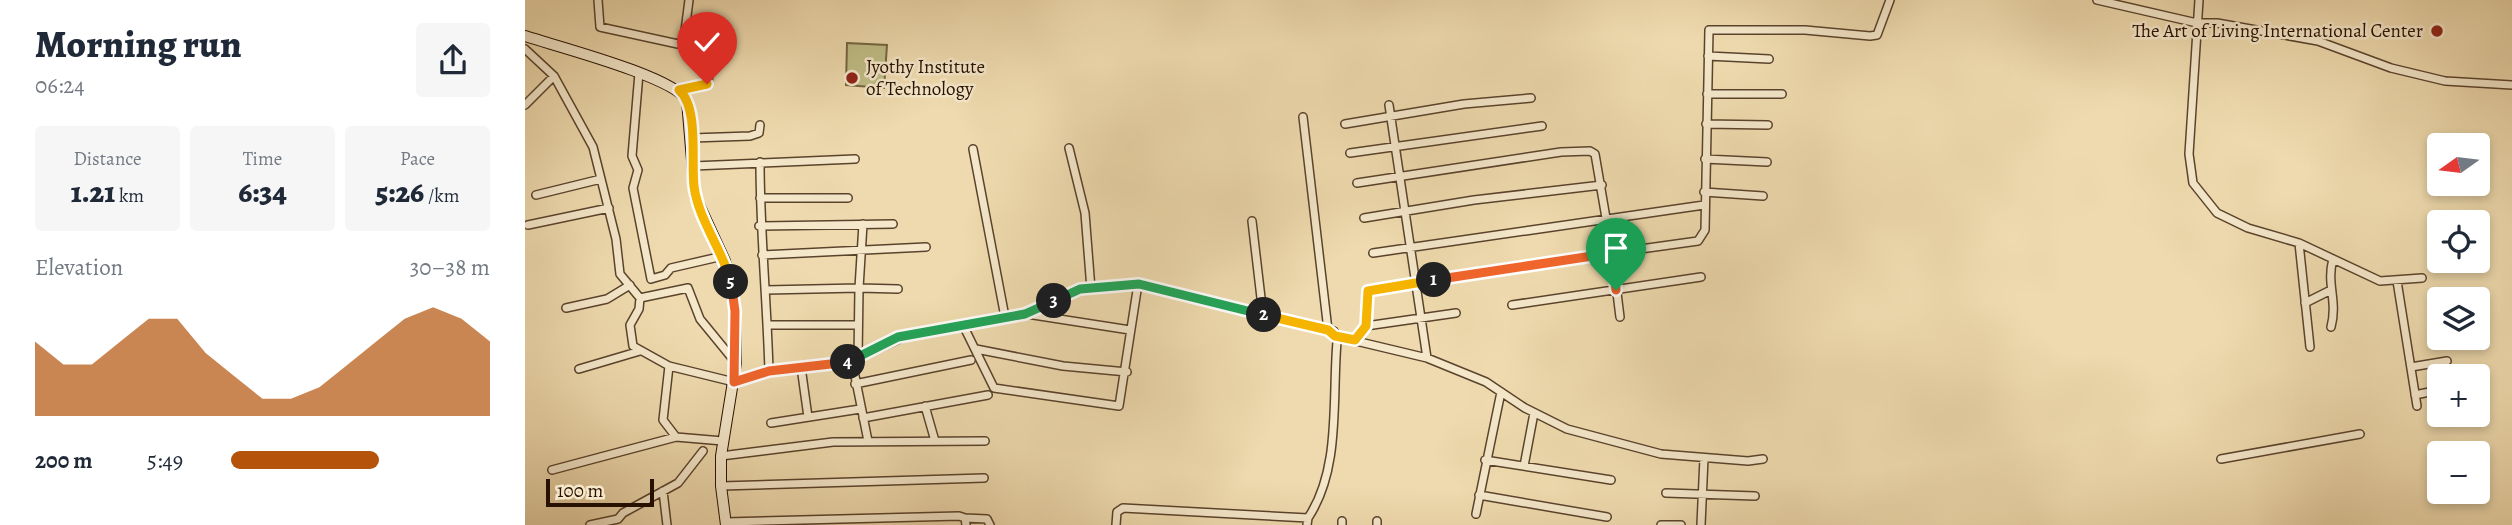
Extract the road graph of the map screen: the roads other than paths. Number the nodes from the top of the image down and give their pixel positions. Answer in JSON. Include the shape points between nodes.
{"nodes":[{"id":1,"x":598,"y":0,"type":"edge"},
{"id":2,"x":689,"y":0,"type":"edge"},
{"id":3,"x":1890,"y":0,"type":"edge"},
{"id":4,"x":2199,"y":0,"type":"edge"},
{"id":5,"x":2101,"y":1,"type":"edge"},
{"id":6,"x":2197,"y":23,"type":"junction"},
{"id":7,"x":525,"y":36,"type":"edge"},
{"id":8,"x":525,"y":48,"type":"edge"},
{"id":9,"x":1708,"y":56,"type":"junction"},
{"id":10,"x":1769,"y":59,"type":"dead end"},
{"id":11,"x":711,"y":63,"type":"dead end"},
{"id":12,"x":639,"y":73,"type":"junction"},
{"id":13,"x":554,"y":76,"type":"junction"},
{"id":14,"x":2512,"y":85,"type":"edge"},
{"id":15,"x":679,"y":90,"type":"junction"},
{"id":16,"x":1782,"y":93,"type":"dead end"},
{"id":17,"x":1707,"y":94,"type":"junction"},
{"id":18,"x":1531,"y":98,"type":"dead end"},
{"id":19,"x":525,"y":105,"type":"edge"},
{"id":20,"x":1389,"y":105,"type":"dead end"},
{"id":21,"x":1390,"y":116,"type":"junction"},
{"id":22,"x":1303,"y":117,"type":"dead end"},
{"id":23,"x":1345,"y":124,"type":"dead end"},
{"id":24,"x":1706,"y":124,"type":"junction"},
{"id":25,"x":760,"y":125,"type":"dead end"},
{"id":26,"x":1768,"y":125,"type":"dead end"},
{"id":27,"x":1542,"y":126,"type":"dead end"},
{"id":28,"x":692,"y":138,"type":"junction"},
{"id":29,"x":1069,"y":148,"type":"dead end"},
{"id":30,"x":1395,"y":148,"type":"junction"},
{"id":31,"x":973,"y":149,"type":"dead end"},
{"id":32,"x":1350,"y":153,"type":"dead end"},
{"id":33,"x":855,"y":159,"type":"dead end"},
{"id":34,"x":1705,"y":159,"type":"junction"},
{"id":35,"x":759,"y":162,"type":"junction"},
{"id":36,"x":1767,"y":162,"type":"dead end"},
{"id":37,"x":693,"y":166,"type":"junction"},
{"id":38,"x":1399,"y":176,"type":"junction"},
{"id":39,"x":601,"y":178,"type":"junction"},
{"id":40,"x":1357,"y":183,"type":"dead end"},
{"id":41,"x":1602,"y":185,"type":"junction"},
{"id":42,"x":1704,"y":192,"type":"junction"},
{"id":43,"x":536,"y":195,"type":"dead end"},
{"id":44,"x":1763,"y":196,"type":"dead end"},
{"id":45,"x":760,"y":198,"type":"junction"},
{"id":46,"x":848,"y":198,"type":"dead end"},
{"id":47,"x":1705,"y":205,"type":"junction"},
{"id":48,"x":609,"y":208,"type":"junction"},
{"id":49,"x":1404,"y":211,"type":"junction"},
{"id":50,"x":1364,"y":218,"type":"dead end"},
{"id":51,"x":1606,"y":219,"type":"junction"},
{"id":52,"x":1252,"y":220,"type":"dead end"},
{"id":53,"x":863,"y":224,"type":"junction"},
{"id":54,"x":528,"y":225,"type":"dead end"},
{"id":55,"x":893,"y":225,"type":"dead end"},
{"id":56,"x":759,"y":226,"type":"junction"},
{"id":57,"x":2299,"y":243,"type":"junction"},
{"id":58,"x":926,"y":247,"type":"dead end"},
{"id":59,"x":1410,"y":248,"type":"junction"},
{"id":60,"x":861,"y":251,"type":"junction"},
{"id":61,"x":1373,"y":253,"type":"dead end"},
{"id":62,"x":1612,"y":253,"type":"junction"},
{"id":63,"x":723,"y":256,"type":"junction"},
{"id":64,"x":762,"y":256,"type":"junction"},
{"id":65,"x":2333,"y":259,"type":"junction"},
{"id":66,"x":1701,"y":278,"type":"dead end"},
{"id":67,"x":2423,"y":278,"type":"dead end"},
{"id":68,"x":2397,"y":281,"type":"junction"},
{"id":69,"x":1415,"y":283,"type":"junction"},
{"id":70,"x":1139,"y":284,"type":"junction"},
{"id":71,"x":630,"y":285,"type":"junction"},
{"id":72,"x":859,"y":288,"type":"junction"},
{"id":73,"x":898,"y":289,"type":"dead end"},
{"id":74,"x":1091,"y":289,"type":"junction"},
{"id":75,"x":766,"y":290,"type":"junction"},
{"id":76,"x":1616,"y":290,"type":"junction"},
{"id":77,"x":2332,"y":290,"type":"junction"},
{"id":78,"x":641,"y":298,"type":"junction"},
{"id":79,"x":2305,"y":303,"type":"junction"},
{"id":80,"x":1512,"y":305,"type":"dead end"},
{"id":81,"x":566,"y":308,"type":"dead end"},
{"id":82,"x":1456,"y":313,"type":"dead end"},
{"id":83,"x":1025,"y":314,"type":"junction"},
{"id":84,"x":1263,"y":315,"type":"junction"},
{"id":85,"x":1005,"y":317,"type":"junction"},
{"id":86,"x":1421,"y":317,"type":"junction"},
{"id":87,"x":1620,"y":317,"type":"dead end"},
{"id":88,"x":768,"y":325,"type":"junction"},
{"id":89,"x":858,"y":325,"type":"junction"},
{"id":90,"x":963,"y":325,"type":"junction"},
{"id":91,"x":1366,"y":326,"type":"junction"},
{"id":92,"x":2331,"y":327,"type":"dead end"},
{"id":93,"x":1130,"y":330,"type":"junction"},
{"id":94,"x":1328,"y":330,"type":"junction"},
{"id":95,"x":1335,"y":336,"type":"junction"},
{"id":96,"x":1355,"y":340,"type":"junction"},
{"id":97,"x":2310,"y":347,"type":"dead end"},
{"id":98,"x":976,"y":349,"type":"junction"},
{"id":99,"x":640,"y":351,"type":"junction"},
{"id":100,"x":1427,"y":358,"type":"junction"},
{"id":101,"x":855,"y":360,"type":"junction"},
{"id":102,"x":971,"y":360,"type":"dead end"},
{"id":103,"x":2447,"y":361,"type":"dead end"},
{"id":104,"x":736,"y":363,"type":"junction"},
{"id":105,"x":669,"y":366,"type":"junction"},
{"id":106,"x":801,"y":367,"type":"junction"},
{"id":107,"x":2411,"y":367,"type":"junction"},
{"id":108,"x":579,"y":369,"type":"dead end"},
{"id":109,"x":769,"y":371,"type":"junction"},
{"id":110,"x":1127,"y":372,"type":"junction"},
{"id":111,"x":734,"y":382,"type":"junction"},
{"id":112,"x":855,"y":384,"type":"junction"},
{"id":113,"x":1501,"y":392,"type":"junction"},
{"id":114,"x":2427,"y":392,"type":"edge"},
{"id":115,"x":988,"y":395,"type":"dead end"},
{"id":116,"x":2415,"y":395,"type":"junction"},
{"id":117,"x":925,"y":406,"type":"junction"},
{"id":118,"x":2417,"y":406,"type":"dead end"},
{"id":119,"x":860,"y":409,"type":"junction"},
{"id":120,"x":1534,"y":413,"type":"junction"},
{"id":121,"x":808,"y":417,"type":"junction"},
{"id":122,"x":863,"y":418,"type":"junction"},
{"id":123,"x":771,"y":423,"type":"dead end"},
{"id":124,"x":2360,"y":434,"type":"dead end"},
{"id":125,"x":676,"y":436,"type":"junction"},
{"id":126,"x":723,"y":441,"type":"junction"},
{"id":127,"x":867,"y":441,"type":"junction"},
{"id":128,"x":935,"y":441,"type":"junction"},
{"id":129,"x":985,"y":441,"type":"dead end"},
{"id":130,"x":702,"y":452,"type":"dead end"},
{"id":131,"x":721,"y":456,"type":"junction"},
{"id":132,"x":1704,"y":458,"type":"junction"},
{"id":133,"x":1763,"y":458,"type":"dead end"},
{"id":134,"x":1485,"y":460,"type":"junction"},
{"id":135,"x":2221,"y":460,"type":"dead end"},
{"id":136,"x":1524,"y":466,"type":"junction"},
{"id":137,"x":552,"y":470,"type":"dead end"},
{"id":138,"x":984,"y":478,"type":"dead end"},
{"id":139,"x":1611,"y":480,"type":"dead end"},
{"id":140,"x":721,"y":486,"type":"junction"},
{"id":141,"x":663,"y":491,"type":"junction"},
{"id":142,"x":1666,"y":493,"type":"dead end"},
{"id":143,"x":1703,"y":494,"type":"junction"},
{"id":144,"x":1479,"y":495,"type":"junction"},
{"id":145,"x":1755,"y":496,"type":"dead end"},
{"id":146,"x":1476,"y":514,"type":"dead end"},
{"id":147,"x":1607,"y":517,"type":"dead end"},
{"id":148,"x":618,"y":522,"type":"edge"},
{"id":149,"x":966,"y":522,"type":"edge"},
{"id":150,"x":1308,"y":522,"type":"edge"},
{"id":151,"x":726,"y":523,"type":"edge"},
{"id":152,"x":786,"y":523,"type":"edge"},
{"id":153,"x":1661,"y":524,"type":"edge"},
{"id":154,"x":590,"y":525,"type":"edge"},
{"id":155,"x":667,"y":525,"type":"edge"},
{"id":156,"x":990,"y":525,"type":"edge"},
{"id":157,"x":1116,"y":525,"type":"edge"},
{"id":158,"x":1681,"y":525,"type":"edge"},
{"id":159,"x":1700,"y":525,"type":"edge"}],
"edges":[{"from":1,"to":2,"type":"street","via":[[600,27],[678,44],[684,39]]},
{"from":3,"to":9,"type":"street","via":[[1877,35],[1709,30]]},
{"from":4,"to":6,"type":"street"},
{"from":5,"to":6,"type":"street"},
{"from":6,"to":14,"type":"street","via":[[2318,41],[2391,68],[2445,81]]},
{"from":6,"to":57,"type":"street","via":[[2189,154],[2193,183],[2217,213]]},
{"from":7,"to":12,"type":"main road"},
{"from":8,"to":13,"type":"street"},
{"from":9,"to":10,"type":"street"},
{"from":9,"to":17,"type":"street"},
{"from":11,"to":15,"type":"street","via":[[708,83]]},
{"from":12,"to":15,"type":"main road"},
{"from":12,"to":63,"type":"street","via":[[632,156],[638,170],[633,188],[651,279],[671,268]]},
{"from":13,"to":19,"type":"street"},
{"from":13,"to":39,"type":"street","via":[[593,147]]},
{"from":15,"to":28,"type":"main road","via":[[687,101]]},
{"from":16,"to":17,"type":"street"},
{"from":17,"to":24,"type":"street"},
{"from":18,"to":21,"type":"street"},
{"from":20,"to":21,"type":"street"},
{"from":21,"to":23,"type":"street"},
{"from":21,"to":30,"type":"street"},
{"from":22,"to":94,"type":"street"},
{"from":24,"to":26,"type":"street"},
{"from":24,"to":34,"type":"street"},
{"from":25,"to":28,"type":"street","via":[[759,134],[750,136]]},
{"from":27,"to":30,"type":"street"},
{"from":28,"to":37,"type":"main road"},
{"from":29,"to":74,"type":"street","via":[[1085,213]]},
{"from":30,"to":32,"type":"street"},
{"from":30,"to":38,"type":"street"},
{"from":31,"to":85,"type":"street"},
{"from":33,"to":35,"type":"street"},
{"from":34,"to":36,"type":"street"},
{"from":34,"to":42,"type":"street"},
{"from":35,"to":37,"type":"street"},
{"from":35,"to":45,"type":"street"},
{"from":37,"to":63,"type":"main road","via":[[695,196]]},
{"from":38,"to":40,"type":"street"},
{"from":38,"to":41,"type":"street","via":[[1590,151],[1595,154]]},
{"from":38,"to":49,"type":"street"},
{"from":39,"to":43,"type":"street"},
{"from":39,"to":48,"type":"street"},
{"from":41,"to":49,"type":"street"},
{"from":41,"to":51,"type":"street"},
{"from":42,"to":44,"type":"street"},
{"from":42,"to":47,"type":"street"},
{"from":45,"to":46,"type":"street"},
{"from":45,"to":56,"type":"street"},
{"from":47,"to":51,"type":"street"},
{"from":47,"to":62,"type":"street","via":[[1705,230],[1698,241]]},
{"from":48,"to":54,"type":"street"},
{"from":48,"to":71,"type":"street","via":[[620,274]]},
{"from":49,"to":50,"type":"street"},
{"from":49,"to":59,"type":"street"},
{"from":51,"to":59,"type":"street"},
{"from":51,"to":62,"type":"street"},
{"from":52,"to":84,"type":"street"},
{"from":53,"to":55,"type":"street"},
{"from":53,"to":56,"type":"street"},
{"from":53,"to":60,"type":"street"},
{"from":56,"to":64,"type":"street"},
{"from":57,"to":65,"type":"street"},
{"from":57,"to":79,"type":"street"},
{"from":58,"to":60,"type":"street"},
{"from":59,"to":61,"type":"street"},
{"from":59,"to":69,"type":"street"},
{"from":60,"to":64,"type":"street"},
{"from":60,"to":72,"type":"street"},
{"from":62,"to":69,"type":"street"},
{"from":62,"to":76,"type":"street"},
{"from":63,"to":104,"type":"main road","via":[[735,311]]},
{"from":64,"to":75,"type":"street"},
{"from":65,"to":68,"type":"street","via":[[2380,281]]},
{"from":65,"to":77,"type":"street"},
{"from":66,"to":76,"type":"street"},
{"from":67,"to":68,"type":"street"},
{"from":68,"to":107,"type":"street"},
{"from":69,"to":86,"type":"street"},
{"from":69,"to":91,"type":"street","via":[[1368,291]]},
{"from":70,"to":74,"type":"street"},
{"from":70,"to":84,"type":"street"},
{"from":70,"to":93,"type":"street"},
{"from":71,"to":78,"type":"street"},
{"from":71,"to":81,"type":"street","via":[[607,299]]},
{"from":72,"to":73,"type":"street"},
{"from":72,"to":75,"type":"street"},
{"from":72,"to":89,"type":"street"},
{"from":74,"to":83,"type":"street","via":[[1080,289]]},
{"from":75,"to":88,"type":"street"},
{"from":76,"to":80,"type":"street"},
{"from":76,"to":87,"type":"street"},
{"from":77,"to":79,"type":"street"},
{"from":77,"to":92,"type":"street","via":[[2336,304]]},
{"from":78,"to":99,"type":"street","via":[[630,325],[633,346]]},
{"from":78,"to":104,"type":"street","via":[[688,288],[700,319]]},
{"from":79,"to":97,"type":"street"},
{"from":82,"to":86,"type":"street"},
{"from":83,"to":85,"type":"street"},
{"from":83,"to":93,"type":"street"},
{"from":84,"to":94,"type":"street"},
{"from":85,"to":90,"type":"street"},
{"from":86,"to":91,"type":"street"},
{"from":86,"to":100,"type":"street"},
{"from":88,"to":89,"type":"street"},
{"from":88,"to":109,"type":"street"},
{"from":89,"to":101,"type":"street"},
{"from":90,"to":98,"type":"street"},
{"from":90,"to":101,"type":"street","via":[[898,337]]},
{"from":91,"to":96,"type":"street"},
{"from":93,"to":110,"type":"street"},
{"from":94,"to":95,"type":"street"},
{"from":95,"to":96,"type":"street"},
{"from":95,"to":150,"type":"street","via":[[1332,454]]},
{"from":96,"to":100,"type":"street"},
{"from":98,"to":110,"type":"street","via":[[1063,366]]},
{"from":98,"to":110,"type":"street","via":[[994,388],[1119,406]]},
{"from":99,"to":105,"type":"street"},
{"from":99,"to":108,"type":"street"},
{"from":100,"to":113,"type":"street"},
{"from":101,"to":106,"type":"street"},
{"from":101,"to":112,"type":"street"},
{"from":102,"to":112,"type":"street"},
{"from":103,"to":107,"type":"street"},
{"from":104,"to":111,"type":"main road"},
{"from":105,"to":111,"type":"street"},
{"from":105,"to":125,"type":"street","via":[[663,420]]},
{"from":106,"to":109,"type":"street"},
{"from":106,"to":121,"type":"street"},
{"from":107,"to":116,"type":"street"},
{"from":109,"to":111,"type":"street"},
{"from":111,"to":126,"type":"main road"},
{"from":112,"to":119,"type":"street"},
{"from":113,"to":120,"type":"street"},
{"from":113,"to":134,"type":"street"},
{"from":114,"to":116,"type":"street"},
{"from":115,"to":117,"type":"street"},
{"from":116,"to":118,"type":"street"},
{"from":117,"to":122,"type":"street"},
{"from":117,"to":128,"type":"street"},
{"from":119,"to":121,"type":"street"},
{"from":119,"to":122,"type":"street"},
{"from":120,"to":132,"type":"street","via":[[1567,429],[1661,454]]},
{"from":120,"to":136,"type":"street"},
{"from":121,"to":123,"type":"street"},
{"from":122,"to":127,"type":"street"},
{"from":124,"to":135,"type":"street"},
{"from":125,"to":126,"type":"street"},
{"from":125,"to":137,"type":"street"},
{"from":126,"to":131,"type":"main road"},
{"from":127,"to":128,"type":"street"},
{"from":127,"to":131,"type":"street"},
{"from":128,"to":129,"type":"street"},
{"from":130,"to":141,"type":"street","via":[[678,483]]},
{"from":131,"to":140,"type":"main road"},
{"from":132,"to":133,"type":"street"},
{"from":132,"to":143,"type":"street"},
{"from":134,"to":136,"type":"street"},
{"from":134,"to":144,"type":"street"},
{"from":136,"to":139,"type":"street"},
{"from":138,"to":140,"type":"street"},
{"from":140,"to":151,"type":"main road"},
{"from":141,"to":148,"type":"street","via":[[623,513]]},
{"from":141,"to":155,"type":"street"},
{"from":142,"to":143,"type":"street"},
{"from":143,"to":145,"type":"street"},
{"from":143,"to":159,"type":"street"},
{"from":144,"to":146,"type":"street"},
{"from":144,"to":147,"type":"street"},
{"from":148,"to":154,"type":"street"},
{"from":149,"to":152,"type":"street"},
{"from":149,"to":156,"type":"street","via":[[987,519]]},
{"from":150,"to":157,"type":"street","via":[[1123,508],[1117,512]]},
{"from":151,"to":152,"type":"street"},
{"from":153,"to":158,"type":"street"}]}
